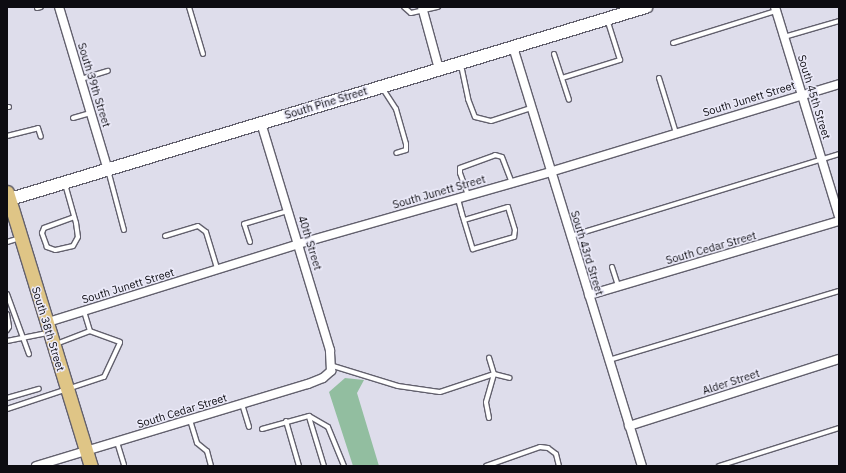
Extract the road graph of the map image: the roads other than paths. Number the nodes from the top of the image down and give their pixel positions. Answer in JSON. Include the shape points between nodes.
{"nodes":[{"id":1,"x":59,"y":7,"type":"edge"},
{"id":2,"x":189,"y":7,"type":"edge"},
{"id":3,"x":404,"y":7,"type":"edge"},
{"id":4,"x":438,"y":7,"type":"edge"},
{"id":5,"x":646,"y":7,"type":"edge"},
{"id":6,"x":423,"y":9,"type":"edge"},
{"id":7,"x":776,"y":9,"type":"edge"},
{"id":8,"x":607,"y":19,"type":"junction"},
{"id":9,"x":839,"y":20,"type":"edge"},
{"id":10,"x":784,"y":38,"type":"junction"},
{"id":11,"x":673,"y":43,"type":"dead end"},
{"id":12,"x":513,"y":47,"type":"junction"},
{"id":13,"x":203,"y":54,"type":"dead end"},
{"id":14,"x":554,"y":54,"type":"dead end"},
{"id":15,"x":460,"y":63,"type":"junction"},
{"id":16,"x":439,"y":69,"type":"junction"},
{"id":17,"x":108,"y":71,"type":"dead end"},
{"id":18,"x":562,"y":78,"type":"junction"},
{"id":19,"x":658,"y":78,"type":"dead end"},
{"id":20,"x":80,"y":79,"type":"junction"},
{"id":21,"x":839,"y":84,"type":"edge"},
{"id":22,"x":382,"y":87,"type":"junction"},
{"id":23,"x":802,"y":95,"type":"junction"},
{"id":24,"x":569,"y":100,"type":"dead end"},
{"id":25,"x":531,"y":108,"type":"junction"},
{"id":26,"x":91,"y":113,"type":"junction"},
{"id":27,"x":73,"y":118,"type":"dead end"},
{"id":28,"x":261,"y":122,"type":"junction"},
{"id":29,"x":676,"y":133,"type":"junction"},
{"id":30,"x":7,"y":136,"type":"edge"},
{"id":31,"x":41,"y":136,"type":"dead end"},
{"id":32,"x":396,"y":153,"type":"dead end"},
{"id":33,"x":839,"y":154,"type":"edge"},
{"id":34,"x":822,"y":159,"type":"junction"},
{"id":35,"x":108,"y":170,"type":"junction"},
{"id":36,"x":550,"y":172,"type":"junction"},
{"id":37,"x":512,"y":182,"type":"junction"},
{"id":38,"x":64,"y":184,"type":"junction"},
{"id":39,"x":468,"y":195,"type":"junction"},
{"id":40,"x":8,"y":197,"type":"edge"},
{"id":41,"x":457,"y":198,"type":"junction"},
{"id":42,"x":288,"y":211,"type":"junction"},
{"id":43,"x":839,"y":216,"type":"edge"},
{"id":44,"x":74,"y":218,"type":"junction"},
{"id":45,"x":464,"y":220,"type":"junction"},
{"id":46,"x":839,"y":221,"type":"edge"},
{"id":47,"x":124,"y":230,"type":"dead end"},
{"id":48,"x":165,"y":236,"type":"dead end"},
{"id":49,"x":570,"y":236,"type":"junction"},
{"id":50,"x":20,"y":238,"type":"junction"},
{"id":51,"x":7,"y":242,"type":"edge"},
{"id":52,"x":250,"y":242,"type":"dead end"},
{"id":53,"x":298,"y":244,"type":"junction"},
{"id":54,"x":612,"y":267,"type":"dead end"},
{"id":55,"x":217,"y":270,"type":"junction"},
{"id":56,"x":618,"y":287,"type":"junction"},
{"id":57,"x":839,"y":291,"type":"edge"},
{"id":58,"x":7,"y":294,"type":"edge"},
{"id":59,"x":588,"y":295,"type":"junction"},
{"id":60,"x":84,"y":311,"type":"junction"},
{"id":61,"x":7,"y":314,"type":"edge"},
{"id":62,"x":7,"y":330,"type":"edge"},
{"id":63,"x":90,"y":331,"type":"junction"},
{"id":64,"x":49,"y":333,"type":"junction"},
{"id":65,"x":24,"y":339,"type":"junction"},
{"id":66,"x":7,"y":341,"type":"edge"},
{"id":67,"x":29,"y":354,"type":"dead end"},
{"id":68,"x":489,"y":358,"type":"dead end"},
{"id":69,"x":839,"y":359,"type":"edge"},
{"id":70,"x":609,"y":360,"type":"junction"},
{"id":71,"x":332,"y":368,"type":"junction"},
{"id":72,"x":494,"y":374,"type":"junction"},
{"id":73,"x":510,"y":378,"type":"dead end"},
{"id":74,"x":39,"y":389,"type":"dead end"},
{"id":75,"x":67,"y":391,"type":"junction"},
{"id":76,"x":7,"y":398,"type":"edge"},
{"id":77,"x":242,"y":404,"type":"junction"},
{"id":78,"x":7,"y":409,"type":"edge"},
{"id":79,"x":308,"y":416,"type":"junction"},
{"id":80,"x":489,"y":418,"type":"dead end"},
{"id":81,"x":190,"y":420,"type":"junction"},
{"id":82,"x":286,"y":421,"type":"junction"},
{"id":83,"x":630,"y":426,"type":"junction"},
{"id":84,"x":249,"y":427,"type":"dead end"},
{"id":85,"x":262,"y":428,"type":"dead end"},
{"id":86,"x":839,"y":428,"type":"edge"},
{"id":87,"x":118,"y":442,"type":"junction"},
{"id":88,"x":86,"y":451,"type":"junction"},
{"id":89,"x":124,"y":465,"type":"dead end"},
{"id":90,"x":36,"y":466,"type":"edge"},
{"id":91,"x":91,"y":466,"type":"edge"},
{"id":92,"x":211,"y":466,"type":"edge"},
{"id":93,"x":299,"y":466,"type":"edge"},
{"id":94,"x":324,"y":466,"type":"edge"},
{"id":95,"x":344,"y":466,"type":"edge"},
{"id":96,"x":486,"y":466,"type":"edge"},
{"id":97,"x":559,"y":466,"type":"edge"},
{"id":98,"x":642,"y":466,"type":"edge"},
{"id":99,"x":718,"y":466,"type":"edge"}],
"edges":[{"from":1,"to":20,"type":"street","name":"South 39th Street"},
{"from":2,"to":13,"type":"lane"},
{"from":3,"to":6,"type":"lane","via":[[411,13]]},
{"from":4,"to":6,"type":"lane"},
{"from":5,"to":8,"type":"main road","name":"South Pine Street"},
{"from":6,"to":16,"type":"street"},
{"from":7,"to":10,"type":"street","name":"South 45th Street"},
{"from":7,"to":11,"type":"lane"},
{"from":8,"to":12,"type":"main road","name":"South Pine Street"},
{"from":8,"to":18,"type":"lane","via":[[620,60]]},
{"from":9,"to":10,"type":"lane"},
{"from":10,"to":23,"type":"street","name":"South 45th Street"},
{"from":12,"to":15,"type":"main road","name":"South Pine Street"},
{"from":12,"to":25,"type":"street","name":"South 43rd Street"},
{"from":14,"to":18,"type":"lane"},
{"from":15,"to":16,"type":"main road","name":"South Pine Street"},
{"from":15,"to":25,"type":"lane","via":[[475,117],[491,121]]},
{"from":16,"to":22,"type":"main road","name":"South Pine Street"},
{"from":17,"to":20,"type":"lane"},
{"from":18,"to":24,"type":"lane"},
{"from":19,"to":29,"type":"lane"},
{"from":20,"to":26,"type":"street","name":"South 39th Street"},
{"from":21,"to":23,"type":"street","name":"South Junett Street"},
{"from":22,"to":28,"type":"main road","name":"South Pine Street"},
{"from":22,"to":32,"type":"lane","via":[[396,109],[406,144],[406,150]]},
{"from":23,"to":29,"type":"street","name":"South Junett Street"},
{"from":23,"to":34,"type":"street","name":"South 45th Street"},
{"from":25,"to":36,"type":"street","name":"South 43rd Street"},
{"from":26,"to":27,"type":"lane"},
{"from":26,"to":35,"type":"street","name":"South 39th Street"},
{"from":28,"to":35,"type":"main road","name":"South Pine Street"},
{"from":28,"to":42,"type":"street","name":"40th Street"},
{"from":29,"to":36,"type":"street","name":"South Junett Street"},
{"from":30,"to":31,"type":"lane","via":[[38,128]]},
{"from":33,"to":34,"type":"lane"},
{"from":34,"to":43,"type":"street","name":"South 45th Street"},
{"from":34,"to":49,"type":"lane"},
{"from":35,"to":38,"type":"main road","name":"South Pine Street"},
{"from":35,"to":47,"type":"lane"},
{"from":36,"to":37,"type":"street","name":"South Junett Street"},
{"from":36,"to":49,"type":"street","name":"South 43rd Street"},
{"from":37,"to":39,"type":"street","name":"South Junett Street"},
{"from":37,"to":39,"type":"lane","via":[[502,157],[495,155],[460,168]]},
{"from":38,"to":40,"type":"main road","name":"South Pine Street"},
{"from":38,"to":44,"type":"lane"},
{"from":39,"to":41,"type":"street","name":"South Junett Street"},
{"from":40,"to":50,"type":"main road","name":"South 38th Street"},
{"from":41,"to":45,"type":"lane"},
{"from":41,"to":53,"type":"street","name":"South Junett Street"},
{"from":42,"to":52,"type":"lane","via":[[244,224]]},
{"from":42,"to":53,"type":"street","name":"40th Street"},
{"from":44,"to":44,"type":"lane","via":[[78,232],[73,246],[55,250],[47,247],[42,233],[48,226]]},
{"from":45,"to":45,"type":"lane","via":[[473,249],[514,237],[515,230],[508,207]]},
{"from":46,"to":56,"type":"street","name":"South Cedar Street"},
{"from":48,"to":55,"type":"lane","via":[[198,226],[206,232]]},
{"from":49,"to":59,"type":"street","name":"South 43rd Street"},
{"from":50,"to":51,"type":"lane"},
{"from":50,"to":64,"type":"main road","name":"South 38th Street"},
{"from":53,"to":55,"type":"street","name":"South Junett Street"},
{"from":53,"to":71,"type":"street","name":"40th Street"},
{"from":54,"to":56,"type":"lane"},
{"from":55,"to":60,"type":"street","name":"South Junett Street"},
{"from":56,"to":59,"type":"street","name":"South Cedar Street"},
{"from":57,"to":70,"type":"lane"},
{"from":58,"to":65,"type":"lane"},
{"from":59,"to":70,"type":"street","name":"South 43rd Street"},
{"from":60,"to":63,"type":"lane"},
{"from":60,"to":64,"type":"street","name":"South Junett Street"},
{"from":61,"to":62,"type":"lane"},
{"from":63,"to":64,"type":"lane"},
{"from":63,"to":75,"type":"lane","via":[[120,342],[119,345],[103,379]]},
{"from":64,"to":65,"type":"lane"},
{"from":64,"to":75,"type":"main road","name":"South 38th Street"},
{"from":65,"to":66,"type":"lane"},
{"from":65,"to":67,"type":"lane"},
{"from":68,"to":72,"type":"lane"},
{"from":69,"to":83,"type":"street","name":"Alder Street"},
{"from":70,"to":83,"type":"street","name":"South 43rd Street"},
{"from":71,"to":72,"type":"lane","via":[[398,386],[440,392]]},
{"from":71,"to":77,"type":"street","name":"South Cedar Street","via":[[318,381]]},
{"from":72,"to":73,"type":"lane"},
{"from":72,"to":80,"type":"lane","via":[[486,402]]},
{"from":74,"to":76,"type":"lane"},
{"from":75,"to":78,"type":"lane"},
{"from":75,"to":88,"type":"main road","name":"South 38th Street"},
{"from":77,"to":81,"type":"street","name":"South Cedar Street"},
{"from":77,"to":84,"type":"lane"},
{"from":79,"to":82,"type":"lane"},
{"from":79,"to":94,"type":"lane"},
{"from":79,"to":95,"type":"lane","via":[[328,427]]},
{"from":81,"to":87,"type":"street","name":"South Cedar Street"},
{"from":81,"to":92,"type":"lane","via":[[197,443],[206,451]]},
{"from":82,"to":85,"type":"lane"},
{"from":82,"to":93,"type":"lane"},
{"from":83,"to":98,"type":"street","name":"South 43rd Street"},
{"from":86,"to":99,"type":"lane"},
{"from":87,"to":88,"type":"street","name":"South Cedar Street"},
{"from":87,"to":89,"type":"lane"},
{"from":88,"to":90,"type":"street","name":"South Cedar Street"},
{"from":88,"to":91,"type":"main road","name":"South 38th Street"},
{"from":96,"to":97,"type":"lane","via":[[540,447],[548,448],[556,454]]}]}
